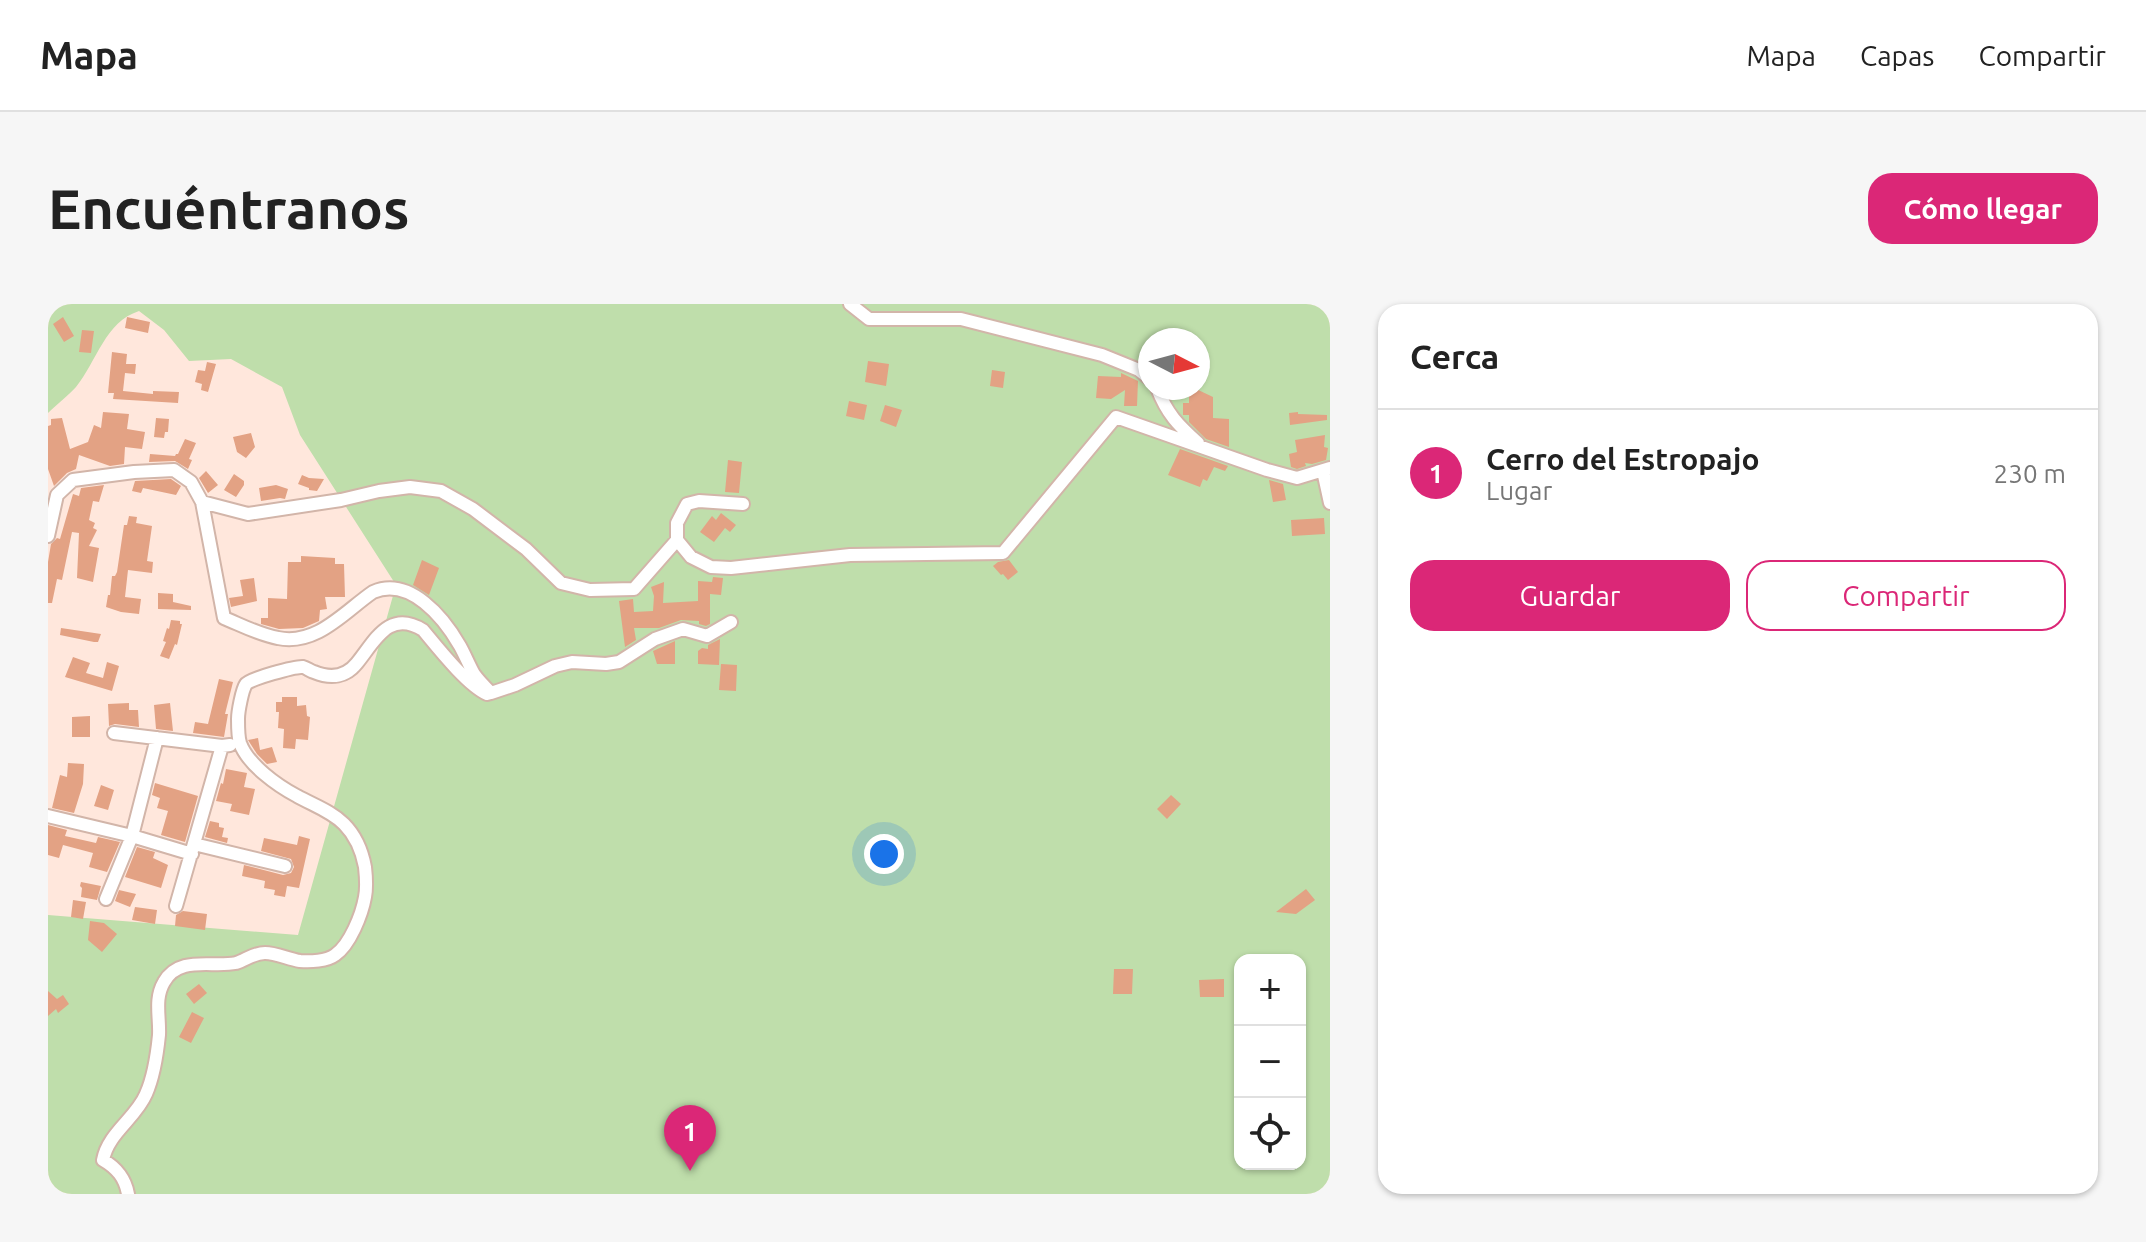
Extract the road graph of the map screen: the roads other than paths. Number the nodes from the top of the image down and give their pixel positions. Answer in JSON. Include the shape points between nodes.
{"nodes":[{"id":1,"x":850,"y":304,"type":"edge"},
{"id":2,"x":962,"y":304,"type":"edge"},
{"id":3,"x":961,"y":319,"type":"junction"},
{"id":4,"x":1138,"y":370,"type":"edge"},
{"id":5,"x":1162,"y":400,"type":"edge"},
{"id":6,"x":1203,"y":448,"type":"junction"},
{"id":7,"x":1327,"y":470,"type":"edge"},
{"id":8,"x":202,"y":502,"type":"junction"},
{"id":9,"x":1330,"y":503,"type":"edge"},
{"id":10,"x":743,"y":504,"type":"dead end"},
{"id":11,"x":48,"y":536,"type":"edge"},
{"id":12,"x":677,"y":540,"type":"junction"},
{"id":13,"x":731,"y":622,"type":"dead end"},
{"id":14,"x":491,"y":693,"type":"junction"},
{"id":15,"x":114,"y":733,"type":"dead end"},
{"id":16,"x":157,"y":738,"type":"junction"},
{"id":17,"x":240,"y":744,"type":"junction"},
{"id":18,"x":222,"y":746,"type":"junction"},
{"id":19,"x":48,"y":816,"type":"edge"},
{"id":20,"x":132,"y":836,"type":"junction"},
{"id":21,"x":193,"y":849,"type":"junction"},
{"id":22,"x":285,"y":866,"type":"dead end"},
{"id":23,"x":106,"y":899,"type":"dead end"},
{"id":24,"x":176,"y":906,"type":"dead end"},
{"id":25,"x":128,"y":1194,"type":"edge"}],
"edges":[{"from":1,"to":3,"type":"street","via":[[869,319]]},
{"from":2,"to":3,"type":"street"},
{"from":3,"to":4,"type":"street","via":[[1102,355]]},
{"from":5,"to":6,"type":"street","via":[[1174,421]]},
{"from":6,"to":7,"type":"street","via":[[1297,478]]},
{"from":6,"to":12,"type":"street","via":[[1116,417],[1003,553],[850,555],[731,568],[711,567],[691,557]]},
{"from":7,"to":9,"type":"street"},
{"from":8,"to":11,"type":"street","via":[[191,482],[174,470],[73,480],[57,495]]},
{"from":8,"to":12,"type":"street","via":[[248,514],[410,487],[441,491],[526,549],[561,583],[590,590],[634,589]]},
{"from":8,"to":14,"type":"street","via":[[224,618],[280,639],[295,638],[322,631],[373,592],[402,589],[436,613]]},
{"from":10,"to":12,"type":"street","via":[[687,504],[677,523]]},
{"from":13,"to":14,"type":"street","via":[[707,636],[683,629],[619,662],[555,666]]},
{"from":14,"to":17,"type":"street","via":[[470,682],[423,630],[398,624],[377,634],[359,661],[339,676],[303,667],[251,680],[238,714]]},
{"from":15,"to":16,"type":"street"},
{"from":16,"to":18,"type":"street"},
{"from":16,"to":20,"type":"street"},
{"from":17,"to":18,"type":"street"},
{"from":17,"to":25,"type":"street","via":[[258,769],[331,813],[354,835],[363,856],[366,894],[351,936],[335,956],[314,962],[250,955],[228,964],[192,964],[176,969],[164,981],[155,1062],[145,1096],[104,1154]]},
{"from":18,"to":21,"type":"street"},
{"from":19,"to":20,"type":"street"},
{"from":20,"to":21,"type":"street"},
{"from":20,"to":23,"type":"street"},
{"from":21,"to":22,"type":"street"},
{"from":21,"to":24,"type":"street"}]}
